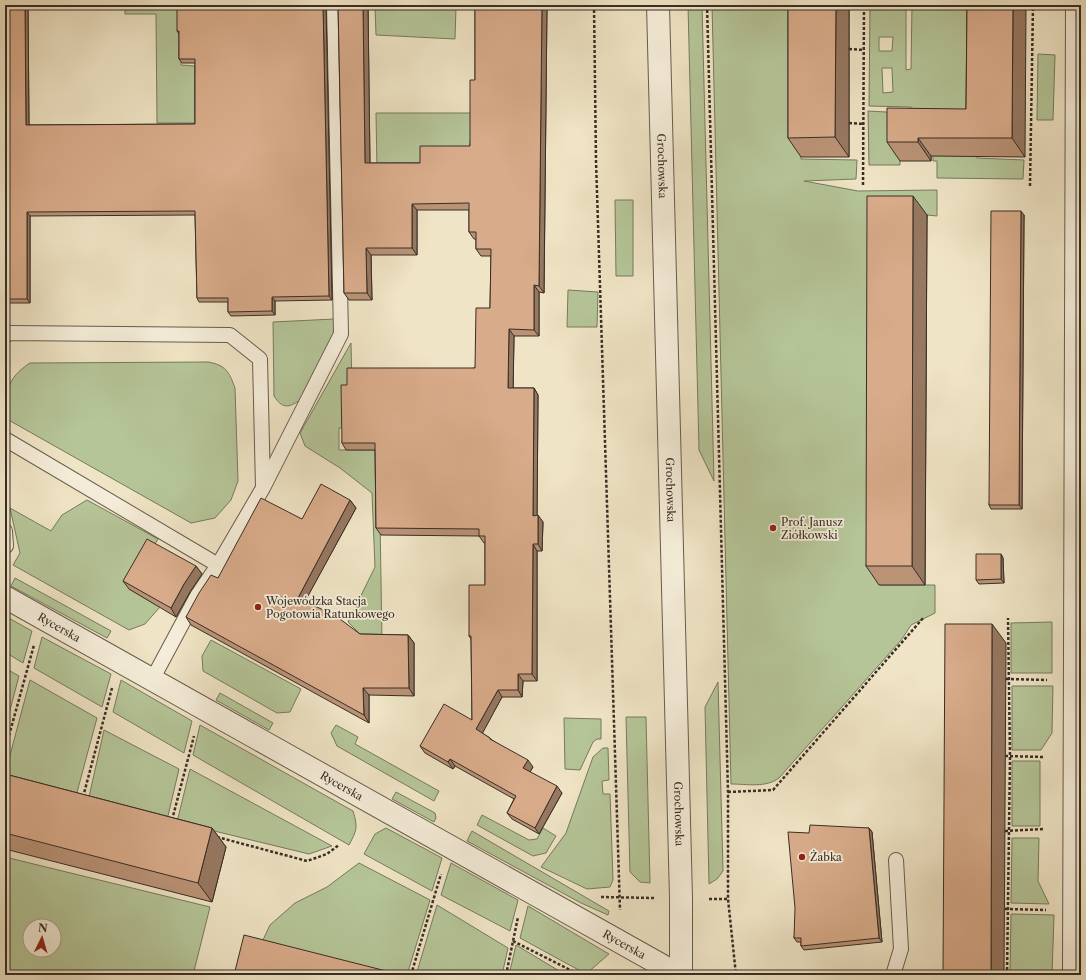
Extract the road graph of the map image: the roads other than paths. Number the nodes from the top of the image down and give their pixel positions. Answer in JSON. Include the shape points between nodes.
{"nodes":[{"id":1,"x":334,"y":5,"type":"edge"},
{"id":2,"x":658,"y":5,"type":"edge"},
{"id":3,"x":1077,"y":5,"type":"edge"},
{"id":4,"x":5,"y":336,"type":"edge"},
{"id":5,"x":7,"y":444,"type":"edge"},
{"id":6,"x":263,"y":488,"type":"junction"},
{"id":7,"x":5,"y":531,"type":"edge"},
{"id":8,"x":6,"y":546,"type":"dead end"},
{"id":9,"x":218,"y":565,"type":"junction"},
{"id":10,"x":5,"y":597,"type":"edge"},
{"id":11,"x":152,"y":680,"type":"junction"},
{"id":12,"x":896,"y":860,"type":"dead end"},
{"id":13,"x":680,"y":975,"type":"edge"},
{"id":14,"x":893,"y":975,"type":"edge"},
{"id":15,"x":1074,"y":975,"type":"edge"}],
"edges":[{"from":1,"to":6,"type":"lane","via":[[341,334]]},
{"from":2,"to":13,"type":"street","name":"Grochowska","via":[[676,707]]},
{"from":3,"to":15,"type":"street"},
{"from":4,"to":6,"type":"lane","via":[[230,335],[260,359]]},
{"from":5,"to":9,"type":"lane"},
{"from":6,"to":9,"type":"lane"},
{"from":7,"to":8,"type":"lane"},
{"from":9,"to":11,"type":"lane","via":[[197,596]]},
{"from":10,"to":11,"type":"street","name":"Rycerska"},
{"from":11,"to":13,"type":"street","name":"Rycerska"},
{"from":12,"to":14,"type":"lane","via":[[901,949]]}]}
